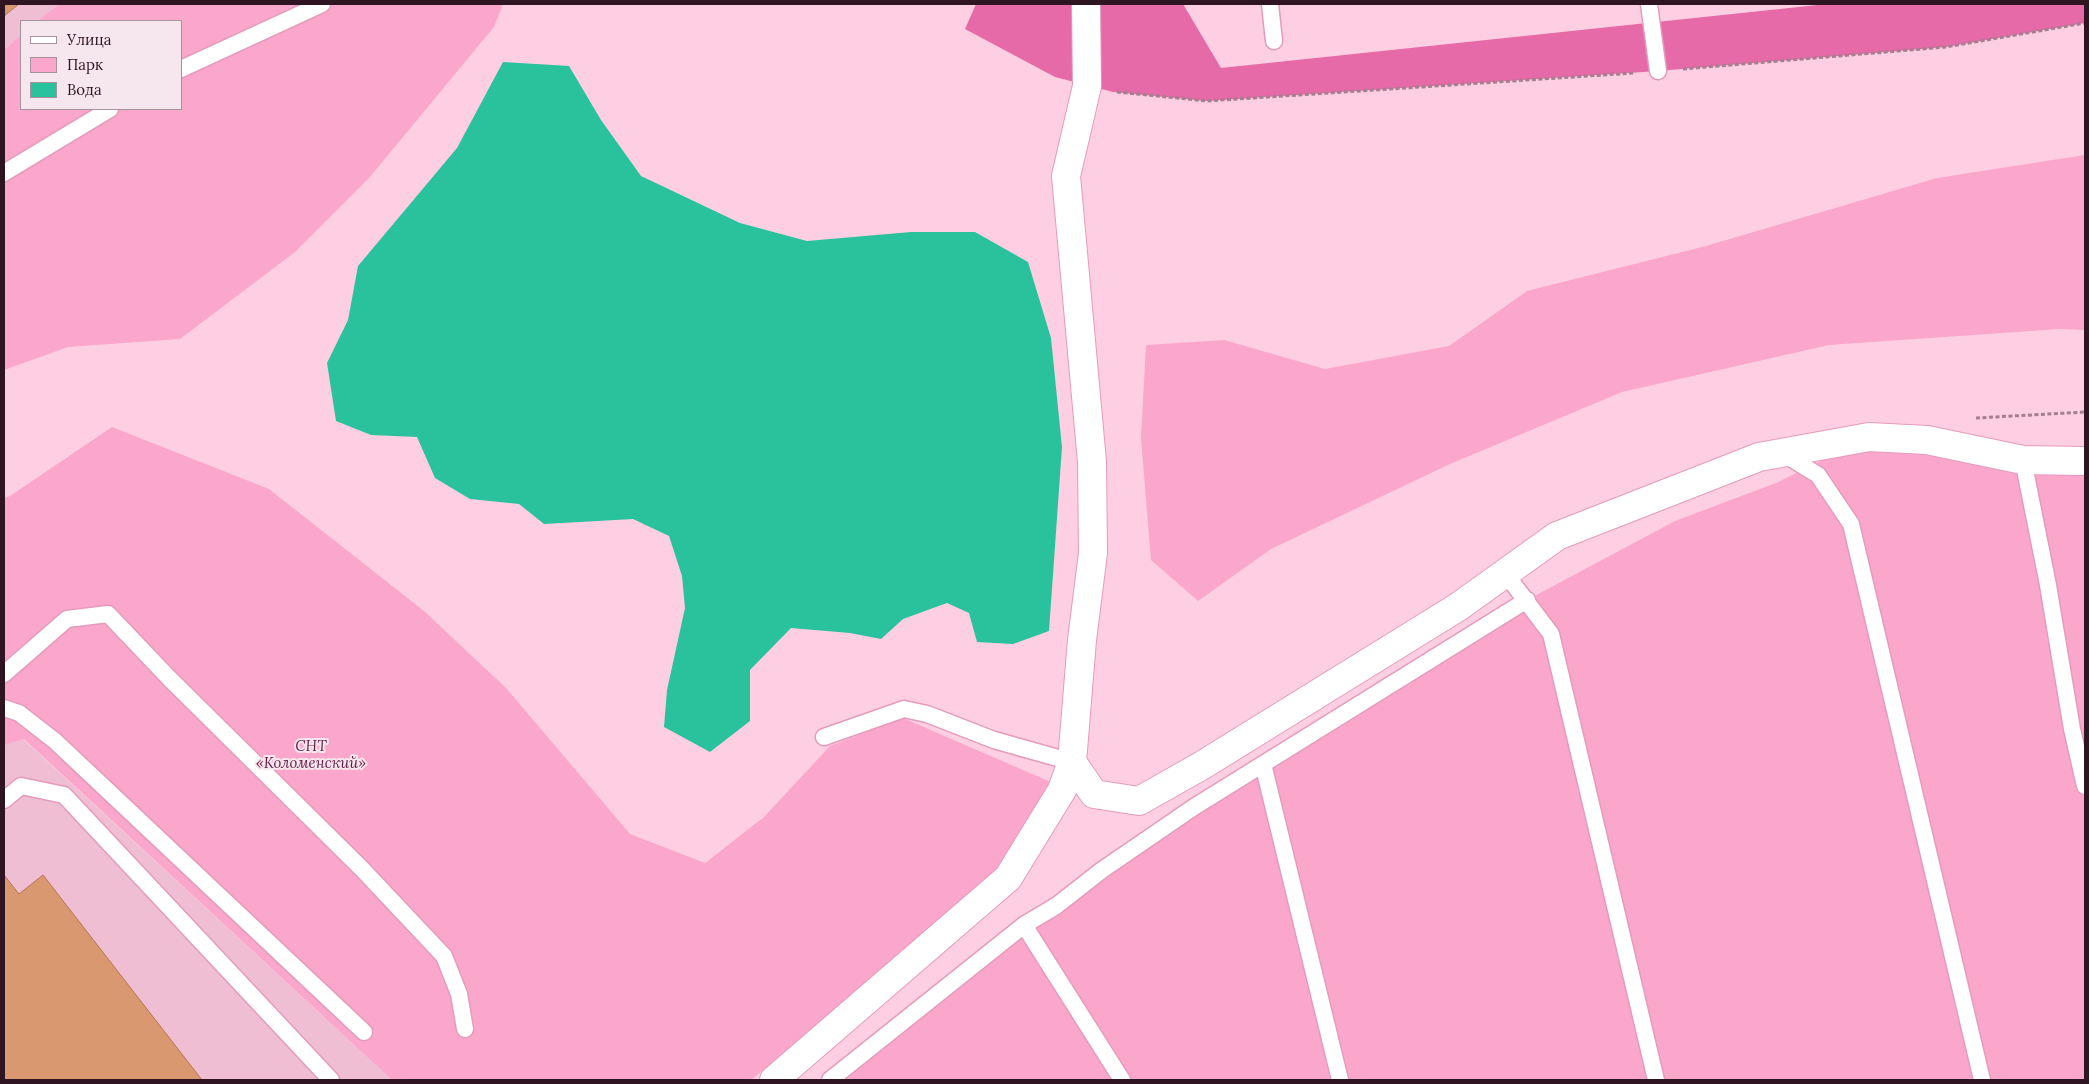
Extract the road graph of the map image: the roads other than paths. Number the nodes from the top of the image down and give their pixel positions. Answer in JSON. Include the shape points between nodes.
{"nodes":[{"id":1,"x":322,"y":4,"type":"edge"},
{"id":2,"x":1086,"y":4,"type":"edge"},
{"id":3,"x":1270,"y":4,"type":"edge"},
{"id":4,"x":1649,"y":4,"type":"edge"},
{"id":5,"x":1274,"y":42,"type":"dead end"},
{"id":6,"x":182,"y":69,"type":"edge"},
{"id":7,"x":1658,"y":71,"type":"road end"},
{"id":8,"x":108,"y":110,"type":"edge"},
{"id":9,"x":4,"y":173,"type":"edge"},
{"id":10,"x":1782,"y":453,"type":"junction"},
{"id":11,"x":2023,"y":460,"type":"junction"},
{"id":12,"x":2085,"y":461,"type":"edge"},
{"id":13,"x":1505,"y":573,"type":"junction"},
{"id":14,"x":1527,"y":600,"type":"junction"},
{"id":15,"x":4,"y":674,"type":"edge"},
{"id":16,"x":4,"y":708,"type":"edge"},
{"id":17,"x":824,"y":737,"type":"dead end"},
{"id":18,"x":1072,"y":762,"type":"junction"},
{"id":19,"x":1263,"y":764,"type":"junction"},
{"id":20,"x":2085,"y":786,"type":"edge"},
{"id":21,"x":4,"y":800,"type":"edge"},
{"id":22,"x":1024,"y":925,"type":"junction"},
{"id":23,"x":465,"y":1029,"type":"dead end"},
{"id":24,"x":364,"y":1032,"type":"dead end"},
{"id":25,"x":331,"y":1080,"type":"edge"},
{"id":26,"x":774,"y":1080,"type":"edge"},
{"id":27,"x":830,"y":1080,"type":"edge"},
{"id":28,"x":1122,"y":1080,"type":"edge"},
{"id":29,"x":1340,"y":1080,"type":"edge"},
{"id":30,"x":1656,"y":1080,"type":"edge"},
{"id":31,"x":1982,"y":1080,"type":"edge"}],
"edges":[{"from":1,"to":6,"type":"lane"},
{"from":2,"to":18,"type":"street","via":[[1087,86],[1066,176],[1092,471],[1092,553]]},
{"from":3,"to":5,"type":"lane"},
{"from":4,"to":7,"type":"lane"},
{"from":8,"to":9,"type":"lane"},
{"from":10,"to":11,"type":"street","via":[[1869,437],[1927,440]]},
{"from":10,"to":13,"type":"street","via":[[1759,457],[1557,536]]},
{"from":10,"to":31,"type":"lane","via":[[1818,475],[1851,524]]},
{"from":11,"to":12,"type":"street"},
{"from":11,"to":20,"type":"lane"},
{"from":13,"to":14,"type":"lane"},
{"from":13,"to":18,"type":"street","via":[[1458,607],[1140,801],[1094,794]]},
{"from":14,"to":19,"type":"lane"},
{"from":14,"to":30,"type":"lane","via":[[1551,634]]},
{"from":15,"to":23,"type":"lane","via":[[67,620],[108,614],[444,956],[459,994]]},
{"from":16,"to":24,"type":"lane","via":[[19,712],[55,741]]},
{"from":17,"to":18,"type":"lane","via":[[904,709]]},
{"from":18,"to":26,"type":"street","via":[[1062,790],[1008,878]]},
{"from":19,"to":22,"type":"lane","via":[[1150,836],[1056,906]]},
{"from":19,"to":29,"type":"lane"},
{"from":21,"to":25,"type":"lane","via":[[21,786],[64,795]]},
{"from":22,"to":27,"type":"lane"},
{"from":22,"to":28,"type":"lane"}]}
